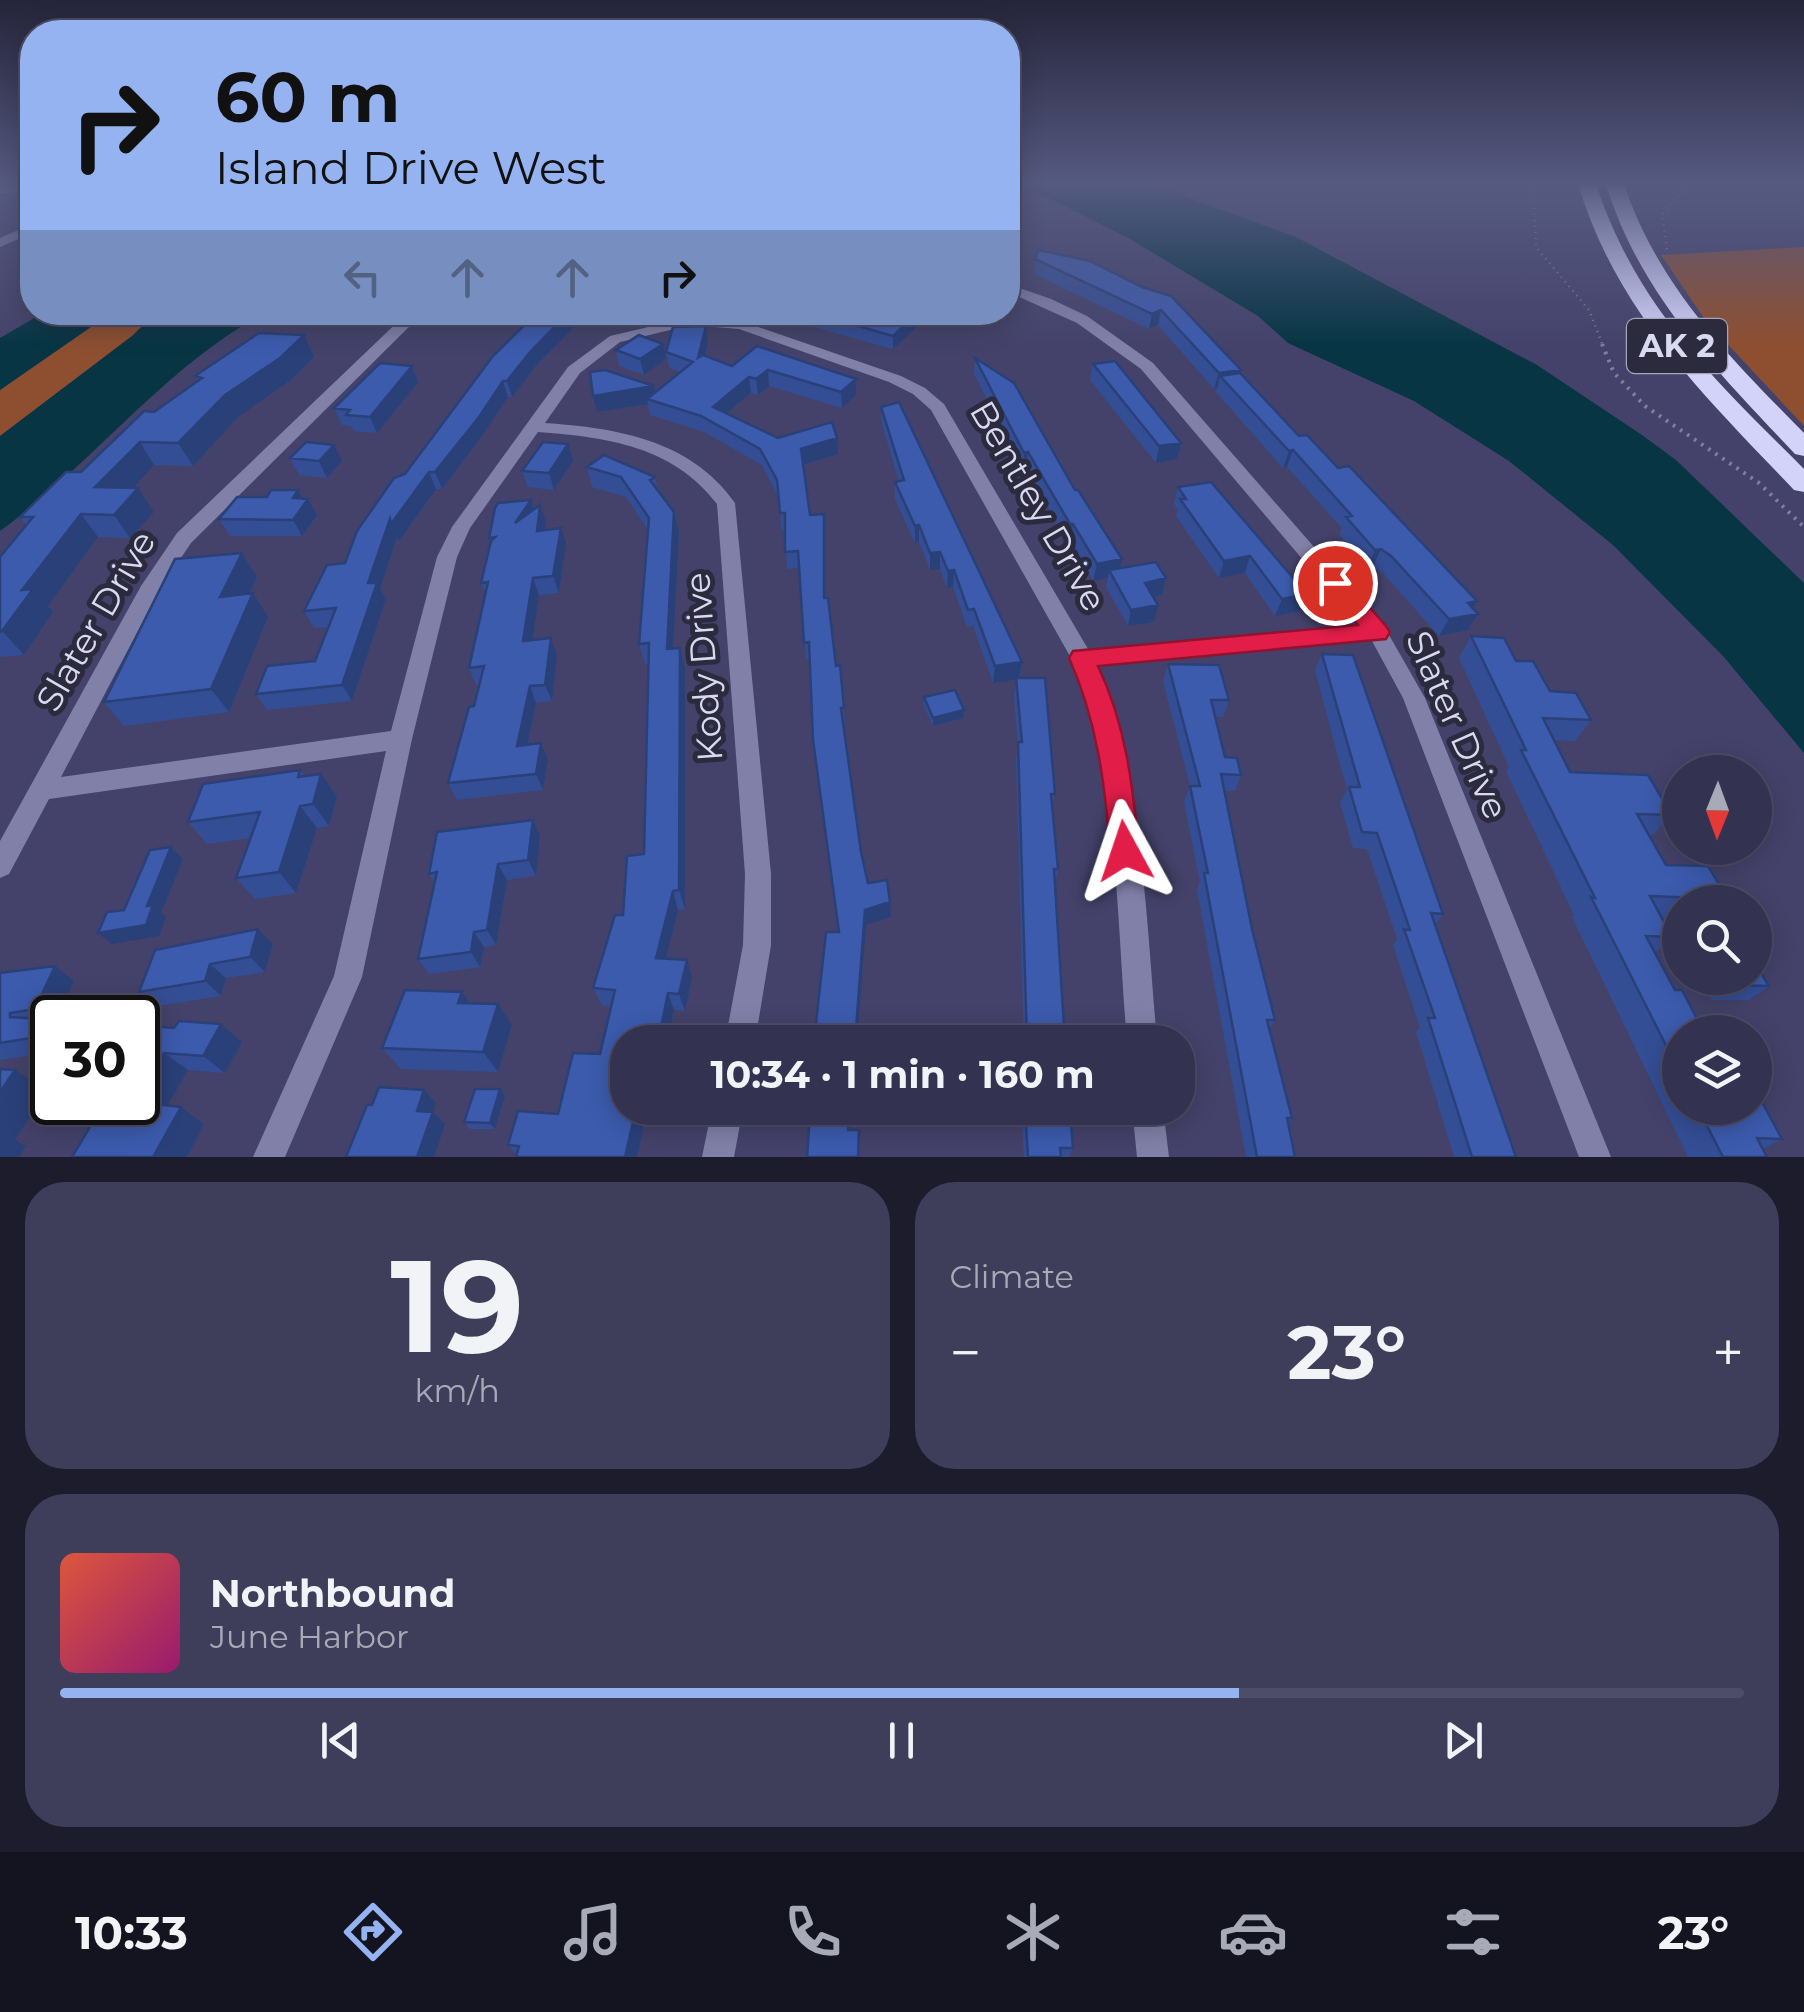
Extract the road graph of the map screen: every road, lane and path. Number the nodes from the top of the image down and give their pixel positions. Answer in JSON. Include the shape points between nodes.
{"nodes":[{"id":1,"x":1536,"y":238,"type":"edge"},
{"id":2,"x":1597,"y":238,"type":"edge"},
{"id":3,"x":1605,"y":238,"type":"edge"},
{"id":4,"x":1643,"y":238,"type":"edge"},
{"id":5,"x":1651,"y":238,"type":"edge"},
{"id":6,"x":1661,"y":238,"type":"edge"},
{"id":7,"x":1660,"y":260,"type":"junction"},
{"id":8,"x":1620,"y":272,"type":"junction"},
{"id":9,"x":1020,"y":293,"type":"edge"},
{"id":10,"x":404,"y":325,"type":"edge"},
{"id":11,"x":664,"y":325,"type":"edge"},
{"id":12,"x":741,"y":325,"type":"edge"},
{"id":13,"x":532,"y":426,"type":"junction"},
{"id":14,"x":1804,"y":448,"type":"edge"},
{"id":15,"x":1804,"y":484,"type":"edge"},
{"id":16,"x":1804,"y":527,"type":"edge"},
{"id":17,"x":1378,"y":632,"type":"junction"},
{"id":18,"x":1082,"y":658,"type":"junction"},
{"id":19,"x":400,"y":739,"type":"junction"},
{"id":20,"x":40,"y":790,"type":"junction"},
{"id":21,"x":0,"y":866,"type":"edge"},
{"id":22,"x":743,"y":1025,"type":"edge"},
{"id":23,"x":1140,"y":1025,"type":"edge"},
{"id":24,"x":725,"y":1125,"type":"edge"},
{"id":25,"x":1150,"y":1125,"type":"edge"},
{"id":26,"x":269,"y":1157,"type":"edge"},
{"id":27,"x":718,"y":1157,"type":"edge"},
{"id":28,"x":1153,"y":1157,"type":"edge"},
{"id":29,"x":1596,"y":1157,"type":"edge"}],
"edges":[{"from":1,"to":16,"type":"path","via":[[1536,247],[1589,310],[1625,386],[1759,483]]},
{"from":2,"to":8,"type":"highway"},
{"from":3,"to":8,"type":"highway","number":"AK 2"},
{"from":4,"to":7,"type":"highway","number":"AK 2"},
{"from":5,"to":7,"type":"highway"},
{"from":6,"to":7,"type":"path"},
{"from":7,"to":14,"type":"highway","number":"AK 2","via":[[1667,293]]},
{"from":8,"to":15,"type":"highway","number":"AK 2","via":[[1721,398]]},
{"from":9,"to":17,"type":"street","name":"Slater Drive","via":[[1123,344],[1147,366]]},
{"from":10,"to":20,"type":"street","name":"Slater Drive","via":[[184,538]]},
{"from":11,"to":13,"type":"street","name":"Bentley Drive","via":[[614,339],[574,370]]},
{"from":12,"to":18,"type":"street","name":"Bentley Drive","via":[[895,379],[929,399]]},
{"from":13,"to":19,"type":"street","name":"Bentley Drive","via":[[447,557]]},
{"from":13,"to":22,"type":"street","name":"Kody Drive","via":[[627,437],[697,470],[726,504],[758,874],[758,945]]},
{"from":17,"to":18,"type":"street"},
{"from":17,"to":29,"type":"street","name":"Slater Drive","via":[[1414,698]]},
{"from":18,"to":23,"type":"street","name":"Bentley Drive","via":[[1100,699],[1118,774]]},
{"from":19,"to":20,"type":"street"},
{"from":19,"to":26,"type":"street","name":"Bentley Drive","via":[[348,977]]},
{"from":20,"to":21,"type":"street","name":"Slater Drive"},
{"from":24,"to":27,"type":"street"},
{"from":25,"to":28,"type":"street"}]}
